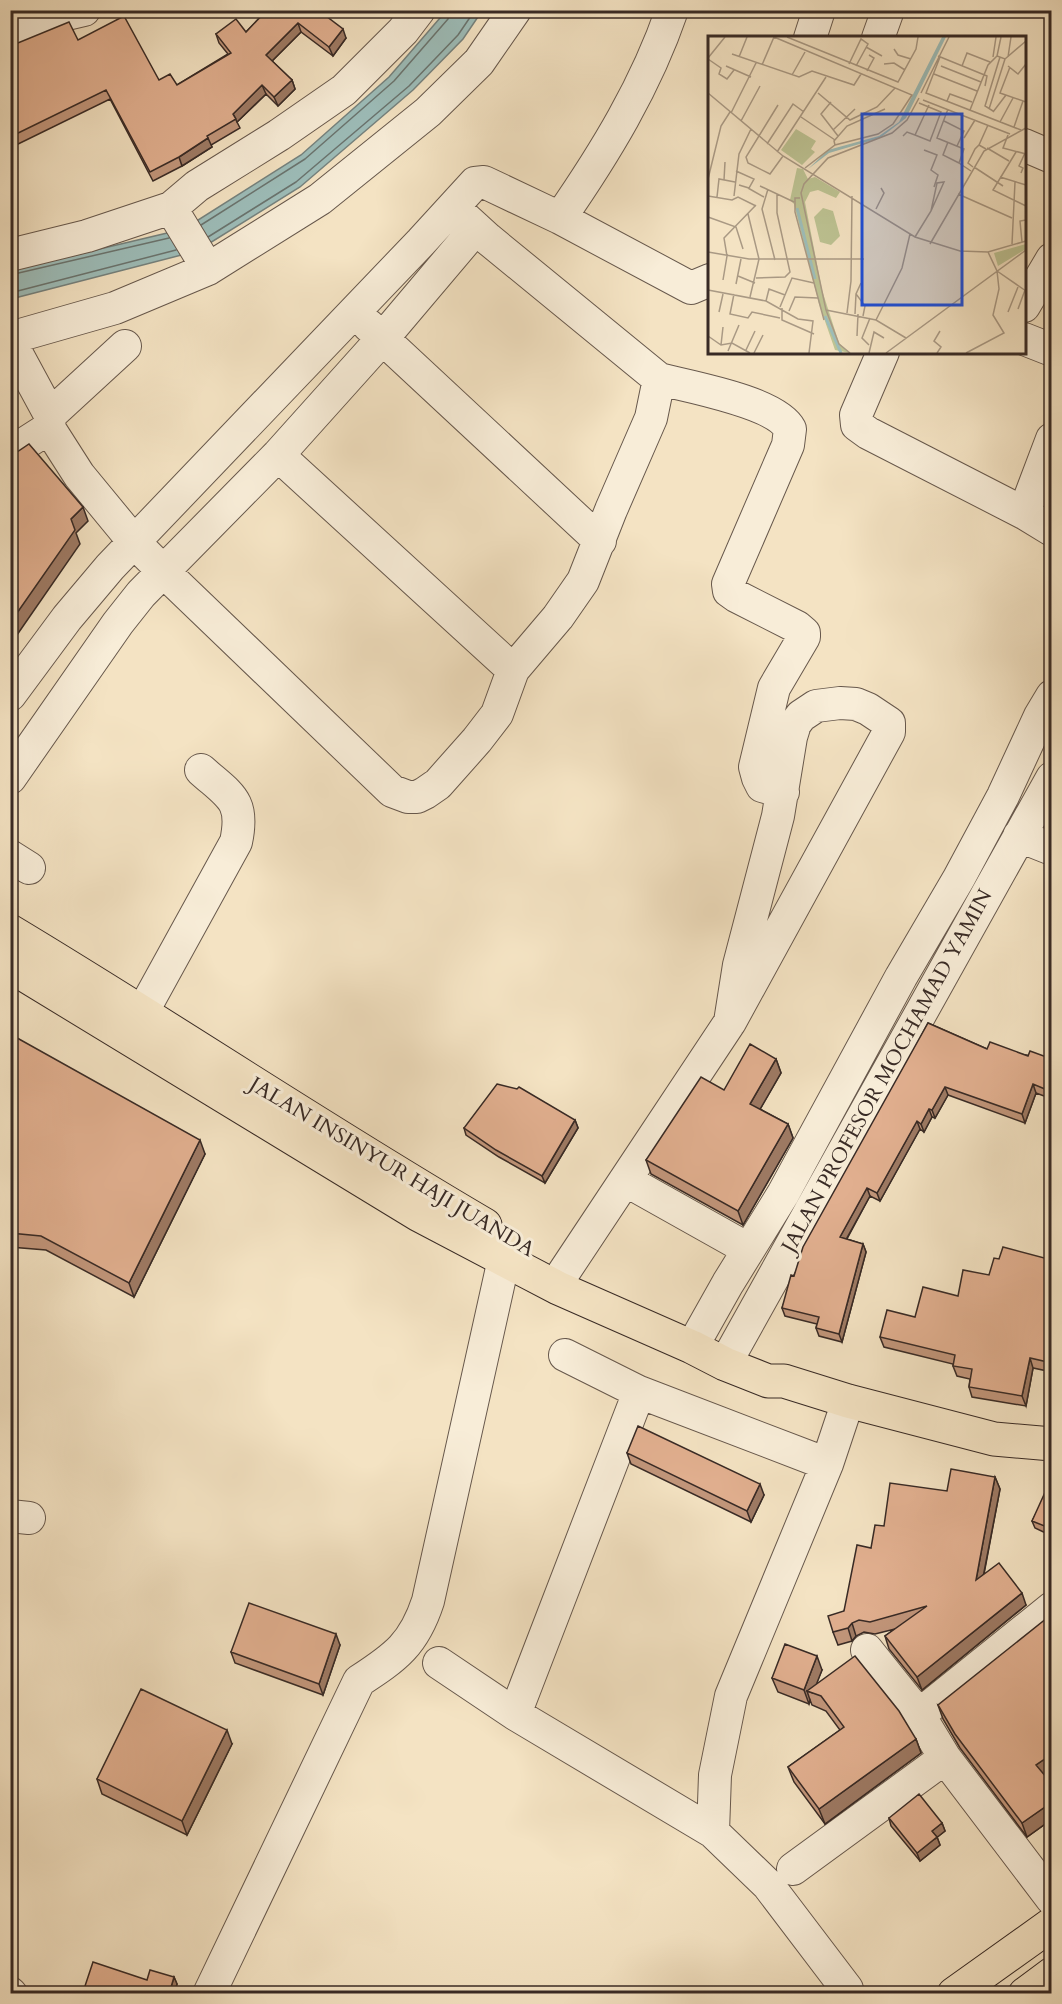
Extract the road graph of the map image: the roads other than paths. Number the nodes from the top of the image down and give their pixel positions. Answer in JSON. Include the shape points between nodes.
{"nodes":[{"id":1,"x":84,"y":10,"type":"edge"},
{"id":2,"x":419,"y":10,"type":"edge"},
{"id":3,"x":515,"y":10,"type":"edge"},
{"id":4,"x":672,"y":10,"type":"edge"},
{"id":5,"x":819,"y":10,"type":"edge"},
{"id":6,"x":888,"y":10,"type":"edge"},
{"id":7,"x":811,"y":36,"type":"edge"},
{"id":8,"x":879,"y":36,"type":"edge"},
{"id":9,"x":10,"y":37,"type":"edge"},
{"id":10,"x":1026,"y":146,"type":"edge"},
{"id":11,"x":1052,"y":157,"type":"edge"},
{"id":12,"x":171,"y":208,"type":"junction"},
{"id":13,"x":443,"y":218,"type":"junction"},
{"id":14,"x":560,"y":218,"type":"junction"},
{"id":15,"x":476,"y":228,"type":"junction"},
{"id":16,"x":10,"y":255,"type":"edge"},
{"id":17,"x":1052,"y":259,"type":"edge"},
{"id":18,"x":208,"y":269,"type":"junction"},
{"id":19,"x":708,"y":281,"type":"edge"},
{"id":20,"x":1026,"y":303,"type":"edge"},
{"id":21,"x":353,"y":312,"type":"junction"},
{"id":22,"x":383,"y":338,"type":"junction"},
{"id":23,"x":10,"y":339,"type":"edge"},
{"id":24,"x":1026,"y":340,"type":"edge"},
{"id":25,"x":125,"y":346,"type":"dead end"},
{"id":26,"x":1052,"y":350,"type":"edge"},
{"id":27,"x":882,"y":354,"type":"edge"},
{"id":28,"x":659,"y":380,"type":"junction"},
{"id":29,"x":49,"y":421,"type":"junction"},
{"id":30,"x":1052,"y":439,"type":"edge"},
{"id":31,"x":10,"y":453,"type":"edge"},
{"id":32,"x":278,"y":455,"type":"junction"},
{"id":33,"x":1024,"y":513,"type":"junction"},
{"id":34,"x":1052,"y":530,"type":"edge"},
{"id":35,"x":600,"y":541,"type":"junction"},
{"id":36,"x":135,"y":543,"type":"junction"},
{"id":37,"x":163,"y":572,"type":"junction"},
{"id":38,"x":513,"y":670,"type":"junction"},
{"id":39,"x":10,"y":695,"type":"edge"},
{"id":40,"x":1052,"y":696,"type":"edge"},
{"id":41,"x":201,"y":770,"type":"dead end"},
{"id":42,"x":10,"y":778,"type":"edge"},
{"id":43,"x":1052,"y":778,"type":"edge"},
{"id":44,"x":783,"y":792,"type":"junction"},
{"id":45,"x":1019,"y":836,"type":"junction"},
{"id":46,"x":1052,"y":849,"type":"edge"},
{"id":47,"x":10,"y":931,"type":"edge"},
{"id":48,"x":25,"y":963,"type":"edge"},
{"id":49,"x":148,"y":1002,"type":"junction"},
{"id":50,"x":730,"y":1022,"type":"junction"},
{"id":51,"x":249,"y":1096,"type":"junction"},
{"id":52,"x":625,"y":1180,"type":"junction"},
{"id":53,"x":425,"y":1204,"type":"junction"},
{"id":54,"x":748,"y":1249,"type":"junction"},
{"id":55,"x":504,"y":1259,"type":"junction"},
{"id":56,"x":561,"y":1280,"type":"junction"},
{"id":57,"x":696,"y":1341,"type":"junction"},
{"id":58,"x":565,"y":1355,"type":"dead end"},
{"id":59,"x":728,"y":1357,"type":"junction"},
{"id":60,"x":639,"y":1392,"type":"junction"},
{"id":61,"x":848,"y":1401,"type":"junction"},
{"id":62,"x":1052,"y":1444,"type":"edge"},
{"id":63,"x":827,"y":1464,"type":"junction"},
{"id":64,"x":1052,"y":1608,"type":"edge"},
{"id":65,"x":867,"y":1650,"type":"dead end"},
{"id":66,"x":439,"y":1663,"type":"dead end"},
{"id":67,"x":515,"y":1714,"type":"junction"},
{"id":68,"x":919,"y":1715,"type":"junction"},
{"id":69,"x":945,"y":1758,"type":"junction"},
{"id":70,"x":713,"y":1832,"type":"junction"},
{"id":71,"x":793,"y":1869,"type":"dead end"},
{"id":72,"x":1052,"y":1899,"type":"edge"},
{"id":73,"x":1052,"y":1924,"type":"edge"},
{"id":74,"x":1052,"y":1974,"type":"edge"},
{"id":75,"x":851,"y":1992,"type":"edge"},
{"id":76,"x":209,"y":1994,"type":"edge"},
{"id":77,"x":954,"y":1994,"type":"edge"},
{"id":78,"x":1025,"y":1994,"type":"edge"}],
"edges":[{"from":1,"to":9,"type":"street"},
{"from":2,"to":12,"type":"street","via":[[403,32],[344,90],[197,186]]},
{"from":3,"to":18,"type":"street","via":[[480,62],[428,112],[320,199]]},
{"from":4,"to":14,"type":"street","via":[[626,114]]},
{"from":5,"to":7,"type":"street"},
{"from":6,"to":8,"type":"street"},
{"from":10,"to":11,"type":"street"},
{"from":12,"to":16,"type":"street","via":[[87,236]]},
{"from":12,"to":18,"type":"street"},
{"from":13,"to":14,"type":"street","via":[[475,183],[484,182]]},
{"from":13,"to":15,"type":"street"},
{"from":13,"to":21,"type":"street"},
{"from":14,"to":19,"type":"street","via":[[691,288]]},
{"from":15,"to":22,"type":"street"},
{"from":15,"to":28,"type":"street"},
{"from":17,"to":20,"type":"street"},
{"from":18,"to":23,"type":"street","via":[[115,308]]},
{"from":21,"to":22,"type":"street"},
{"from":21,"to":36,"type":"street"},
{"from":22,"to":32,"type":"street"},
{"from":22,"to":35,"type":"street"},
{"from":23,"to":29,"type":"street"},
{"from":24,"to":26,"type":"street"},
{"from":25,"to":29,"type":"street"},
{"from":27,"to":33,"type":"street","via":[[856,415],[857,425]]},
{"from":28,"to":35,"type":"street","via":[[651,418]]},
{"from":28,"to":44,"type":"street","via":[[752,404],[780,417],[790,429],[788,445],[728,584],[729,591],[736,596],[804,633],[774,688],[755,768],[762,786]]},
{"from":29,"to":31,"type":"street"},
{"from":29,"to":36,"type":"street","via":[[79,475]]},
{"from":30,"to":33,"type":"street"},
{"from":32,"to":37,"type":"street"},
{"from":32,"to":38,"type":"street"},
{"from":33,"to":34,"type":"street"},
{"from":35,"to":38,"type":"street","via":[[572,599]]},
{"from":36,"to":37,"type":"street"},
{"from":36,"to":39,"type":"street","via":[[67,618]]},
{"from":37,"to":38,"type":"street","via":[[392,791],[408,797],[425,794],[438,784],[477,740],[497,714]]},
{"from":37,"to":42,"type":"street","via":[[118,623]]},
{"from":40,"to":54,"type":"street","via":[[959,878],[783,1194]]},
{"from":41,"to":49,"type":"street","via":[[236,801],[236,842]]},
{"from":43,"to":45,"type":"street","name":"JALAN PROFESOR MOCHAMAD YAMIN"},
{"from":44,"to":50,"type":"street","via":[[740,965]]},
{"from":44,"to":50,"type":"street","via":[[791,737],[795,724],[808,710],[827,703],[856,705],[889,723],[889,732]]},
{"from":45,"to":46,"type":"street"},
{"from":45,"to":59,"type":"street","name":"JALAN PROFESOR MOCHAMAD YAMIN"},
{"from":47,"to":48,"type":"main road","name":"JALAN INSINYUR HAJI JUANDA"},
{"from":48,"to":49,"type":"main road","name":"JALAN INSINYUR HAJI JUANDA"},
{"from":48,"to":51,"type":"main road","name":"JALAN INSINYUR HAJI JUANDA"},
{"from":49,"to":51,"type":"main road","name":"JALAN INSINYUR HAJI JUANDA"},
{"from":50,"to":52,"type":"street"},
{"from":51,"to":53,"type":"main road","name":"JALAN INSINYUR HAJI JUANDA"},
{"from":52,"to":54,"type":"street"},
{"from":52,"to":56,"type":"street"},
{"from":53,"to":55,"type":"main road","name":"JALAN INSINYUR HAJI JUANDA"},
{"from":53,"to":56,"type":"main road","name":"JALAN INSINYUR HAJI JUANDA"},
{"from":54,"to":57,"type":"street"},
{"from":55,"to":56,"type":"main road","name":"JALAN INSINYUR HAJI JUANDA"},
{"from":55,"to":76,"type":"street","via":[[422,1620],[408,1644],[359,1681]]},
{"from":56,"to":57,"type":"main road","name":"JALAN INSINYUR HAJI JUANDA"},
{"from":57,"to":59,"type":"main road","name":"JALAN INSINYUR HAJI JUANDA"},
{"from":58,"to":60,"type":"street"},
{"from":59,"to":61,"type":"main road","name":"JALAN INSINYUR HAJI JUANDA","via":[[768,1381],[784,1381]]},
{"from":60,"to":63,"type":"street"},
{"from":60,"to":67,"type":"street"},
{"from":61,"to":62,"type":"main road","name":"JALAN INSINYUR HAJI JUANDA","via":[[994,1439]]},
{"from":61,"to":63,"type":"street"},
{"from":63,"to":70,"type":"street","via":[[730,1696],[715,1775]]},
{"from":64,"to":68,"type":"street"},
{"from":65,"to":68,"type":"street"},
{"from":66,"to":67,"type":"street"},
{"from":67,"to":70,"type":"street"},
{"from":68,"to":69,"type":"street"},
{"from":69,"to":71,"type":"street"},
{"from":69,"to":72,"type":"street"},
{"from":70,"to":75,"type":"street","via":[[768,1885]]},
{"from":73,"to":77,"type":"main road"},
{"from":74,"to":78,"type":"main road"}]}
